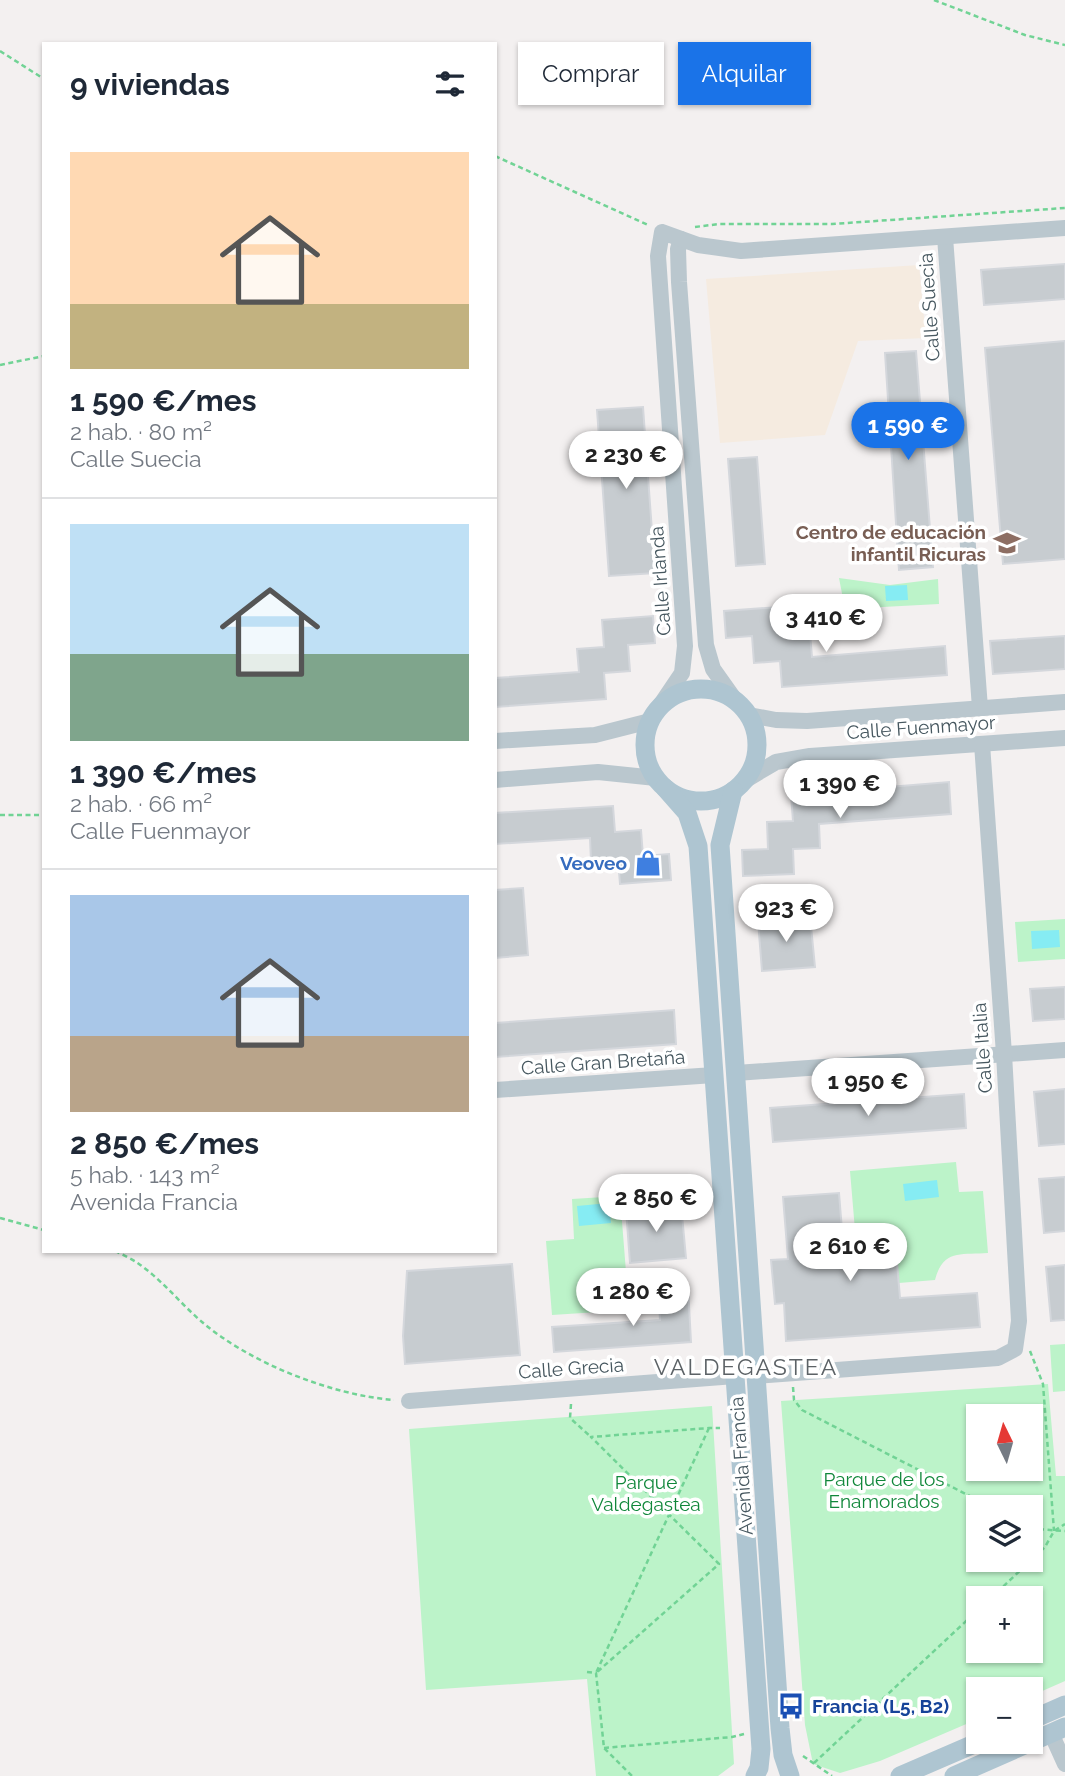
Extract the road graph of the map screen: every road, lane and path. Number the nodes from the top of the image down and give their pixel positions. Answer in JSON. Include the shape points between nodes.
{"nodes":[{"id":1,"x":934,"y":0,"type":"edge"},
{"id":2,"x":1065,"y":45,"type":"edge"},
{"id":3,"x":0,"y":51,"type":"edge"},
{"id":4,"x":42,"y":78,"type":"edge"},
{"id":5,"x":497,"y":157,"type":"edge"},
{"id":6,"x":1065,"y":208,"type":"edge"},
{"id":7,"x":1065,"y":228,"type":"edge"},
{"id":8,"x":662,"y":232,"type":"junction"},
{"id":9,"x":945,"y":237,"type":"junction"},
{"id":10,"x":681,"y":239,"type":"junction"},
{"id":11,"x":42,"y":356,"type":"edge"},
{"id":12,"x":0,"y":365,"type":"edge"},
{"id":13,"x":735,"y":700,"type":"junction"},
{"id":14,"x":1065,"y":702,"type":"edge"},
{"id":15,"x":980,"y":708,"type":"junction"},
{"id":16,"x":749,"y":715,"type":"junction"},
{"id":17,"x":654,"y":716,"type":"junction"},
{"id":18,"x":1065,"y":738,"type":"edge"},
{"id":19,"x":497,"y":741,"type":"edge"},
{"id":20,"x":982,"y":744,"type":"junction"},
{"id":21,"x":497,"y":780,"type":"edge"},
{"id":22,"x":661,"y":783,"type":"junction"},
{"id":23,"x":739,"y":786,"type":"junction"},
{"id":24,"x":0,"y":814,"type":"edge"},
{"id":25,"x":42,"y":815,"type":"edge"},
{"id":26,"x":1065,"y":1050,"type":"edge"},
{"id":27,"x":1004,"y":1054,"type":"junction"},
{"id":28,"x":736,"y":1073,"type":"junction"},
{"id":29,"x":714,"y":1075,"type":"junction"},
{"id":30,"x":497,"y":1090,"type":"edge"},
{"id":31,"x":0,"y":1218,"type":"edge"},
{"id":32,"x":42,"y":1229,"type":"edge"},
{"id":33,"x":119,"y":1253,"type":"edge"},
{"id":34,"x":1019,"y":1321,"type":"junction"},
{"id":35,"x":792,"y":1374,"type":"junction"},
{"id":36,"x":735,"y":1376,"type":"junction"},
{"id":37,"x":756,"y":1377,"type":"junction"},
{"id":38,"x":571,"y":1389,"type":"junction"},
{"id":39,"x":409,"y":1401,"type":"joint"},
{"id":40,"x":709,"y":1428,"type":"junction"},
{"id":41,"x":727,"y":1428,"type":"dead end"},
{"id":42,"x":591,"y":1437,"type":"junction"},
{"id":43,"x":968,"y":1495,"type":"edge"},
{"id":44,"x":670,"y":1513,"type":"junction"},
{"id":45,"x":1065,"y":1524,"type":"edge"},
{"id":46,"x":1043,"y":1529,"type":"edge"},
{"id":47,"x":1054,"y":1531,"type":"junction"},
{"id":48,"x":1065,"y":1531,"type":"edge"},
{"id":49,"x":1004,"y":1586,"type":"edge"},
{"id":50,"x":966,"y":1621,"type":"edge"},
{"id":51,"x":587,"y":1672,"type":"dead end"},
{"id":52,"x":596,"y":1673,"type":"junction"},
{"id":53,"x":1065,"y":1705,"type":"edge"},
{"id":54,"x":1043,"y":1715,"type":"edge"},
{"id":55,"x":760,"y":1730,"type":"junction"},
{"id":56,"x":1058,"y":1730,"type":"edge"},
{"id":57,"x":966,"y":1747,"type":"edge"},
{"id":58,"x":604,"y":1748,"type":"junction"},
{"id":59,"x":813,"y":1763,"type":"dead end"},
{"id":60,"x":1065,"y":1764,"type":"edge"},
{"id":61,"x":632,"y":1776,"type":"edge"},
{"id":62,"x":755,"y":1776,"type":"edge"},
{"id":63,"x":790,"y":1776,"type":"edge"},
{"id":64,"x":900,"y":1776,"type":"edge"},
{"id":65,"x":954,"y":1776,"type":"edge"}],
"edges":[{"from":1,"to":2,"type":"path"},
{"from":3,"to":4,"type":"path"},
{"from":5,"to":8,"type":"path"},
{"from":6,"to":8,"type":"path","via":[[832,224],[719,224]]},
{"from":7,"to":9,"type":"street"},
{"from":8,"to":10,"type":"street"},
{"from":8,"to":17,"type":"street","name":"Calle Irlanda","via":[[658,256],[685,646],[682,673]]},
{"from":9,"to":10,"type":"street","via":[[741,251]]},
{"from":9,"to":15,"type":"street","name":"Calle Suecia"},
{"from":10,"to":13,"type":"street","via":[[679,282],[706,645],[713,669]]},
{"from":11,"to":12,"type":"path"},
{"from":13,"to":16,"type":"main road"},
{"from":13,"to":17,"type":"main road","via":[[715,691],[694,689],[673,696]]},
{"from":14,"to":15,"type":"street","name":"Calle Fuenmayor"},
{"from":15,"to":16,"type":"street","name":"Calle Fuenmayor","via":[[807,721]]},
{"from":16,"to":23,"type":"main road","via":[[757,748],[754,766]]},
{"from":17,"to":19,"type":"street","via":[[595,735]]},
{"from":17,"to":22,"type":"main road","via":[[645,741],[647,760]]},
{"from":18,"to":20,"type":"street","name":"Calle Fuenmayor"},
{"from":20,"to":23,"type":"street","name":"Calle Fuenmayor","via":[[810,756],[776,762]]},
{"from":20,"to":27,"type":"street","name":"Calle Italia"},
{"from":21,"to":22,"type":"street","via":[[597,772]]},
{"from":22,"to":23,"type":"main road","via":[[681,797],[699,801],[717,799]]},
{"from":22,"to":29,"type":"main road","name":"Avenida Francia","via":[[687,813],[698,846]]},
{"from":23,"to":28,"type":"main road","name":"Avenida Francia","via":[[720,845]]},
{"from":24,"to":25,"type":"path"},
{"from":26,"to":27,"type":"street"},
{"from":27,"to":28,"type":"street"},
{"from":27,"to":34,"type":"street","name":"Calle Italia"},
{"from":28,"to":37,"type":"main road","name":"Avenida Francia"},
{"from":29,"to":30,"type":"street","name":"Calle Gran Bretaña"},
{"from":29,"to":36,"type":"main road","name":"Avenida Francia"},
{"from":31,"to":32,"type":"path"},
{"from":33,"to":39,"type":"path","via":[[139,1264],[203,1323],[278,1370],[379,1399]]},
{"from":34,"to":35,"type":"street","name":"Calle Italia","via":[[1015,1349],[998,1358]]},
{"from":34,"to":47,"type":"path","via":[[1043,1384]]},
{"from":35,"to":37,"type":"street"},
{"from":35,"to":43,"type":"path","via":[[794,1400],[802,1410]]},
{"from":36,"to":38,"type":"street","name":"Calle Grecia"},
{"from":36,"to":55,"type":"main road","name":"Avenida Francia"},
{"from":37,"to":63,"type":"main road","name":"Avenida Francia","via":[[780,1728]]},
{"from":38,"to":39,"type":"street","name":"Calle Grecia"},
{"from":38,"to":42,"type":"path","via":[[570,1418]]},
{"from":40,"to":41,"type":"path"},
{"from":40,"to":42,"type":"path"},
{"from":40,"to":44,"type":"path"},
{"from":42,"to":44,"type":"path"},
{"from":44,"to":52,"type":"path"},
{"from":44,"to":52,"type":"path","via":[[719,1564]]},
{"from":45,"to":47,"type":"path"},
{"from":46,"to":47,"type":"path"},
{"from":47,"to":48,"type":"path"},
{"from":47,"to":49,"type":"path","via":[[1045,1548]]},
{"from":50,"to":59,"type":"path"},
{"from":51,"to":52,"type":"path"},
{"from":52,"to":58,"type":"path"},
{"from":53,"to":54,"type":"main road"},
{"from":55,"to":58,"type":"path","via":[[732,1737]]},
{"from":55,"to":62,"type":"main road","name":"Avenida Francia"},
{"from":56,"to":60,"type":"street"},
{"from":56,"to":65,"type":"main road"},
{"from":57,"to":64,"type":"main road"},
{"from":58,"to":61,"type":"path"}]}
